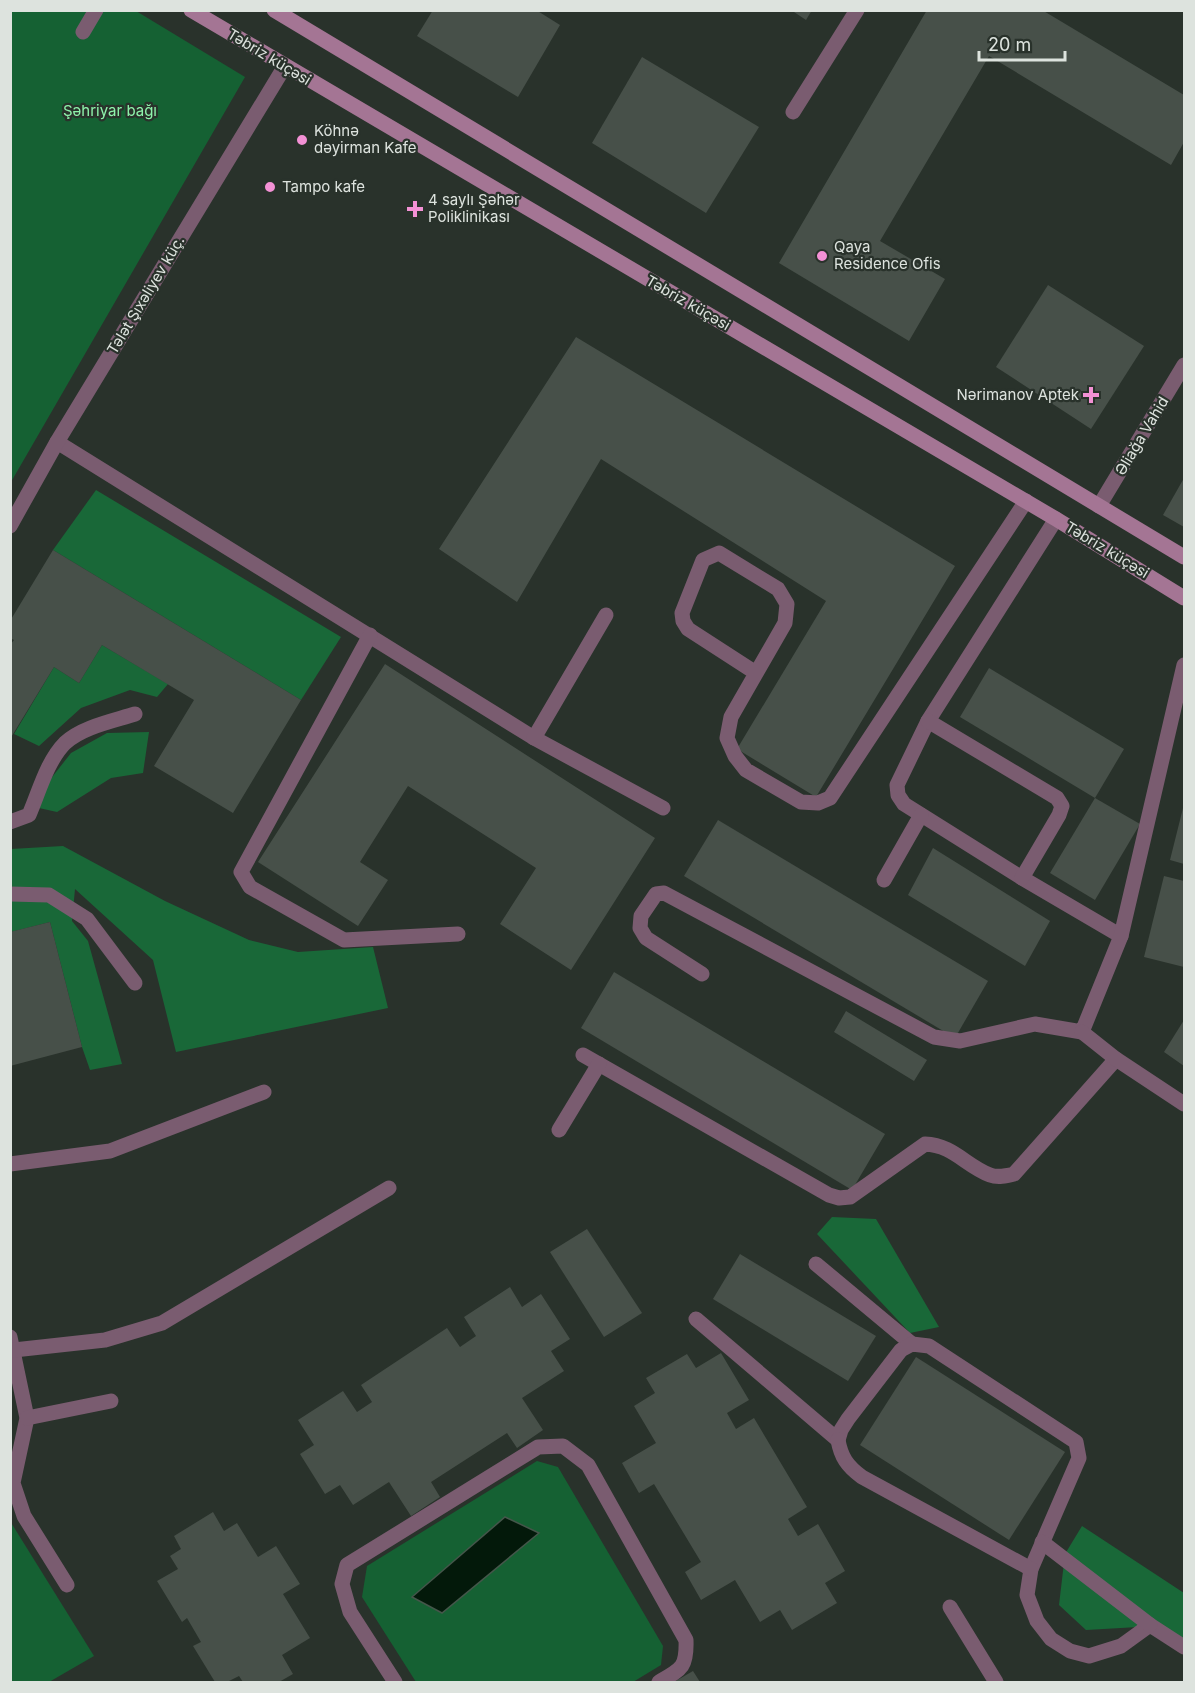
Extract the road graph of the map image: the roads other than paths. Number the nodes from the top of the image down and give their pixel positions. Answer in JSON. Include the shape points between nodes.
{"nodes":[{"id":1,"x":96,"y":10,"type":"edge"},
{"id":2,"x":191,"y":10,"type":"edge"},
{"id":3,"x":858,"y":10,"type":"edge"},
{"id":4,"x":279,"y":12,"type":"edge"},
{"id":5,"x":83,"y":32,"type":"dead end"},
{"id":6,"x":285,"y":66,"type":"junction"},
{"id":7,"x":793,"y":112,"type":"dead end"},
{"id":8,"x":1185,"y":365,"type":"edge"},
{"id":9,"x":57,"y":442,"type":"junction"},
{"id":10,"x":1026,"y":501,"type":"junction"},
{"id":11,"x":1099,"y":506,"type":"junction"},
{"id":12,"x":1056,"y":519,"type":"junction"},
{"id":13,"x":10,"y":526,"type":"edge"},
{"id":14,"x":1185,"y":557,"type":"edge"},
{"id":15,"x":1185,"y":598,"type":"edge"},
{"id":16,"x":606,"y":615,"type":"dead end"},
{"id":17,"x":370,"y":635,"type":"junction"},
{"id":18,"x":1185,"y":665,"type":"edge"},
{"id":19,"x":756,"y":673,"type":"junction"},
{"id":20,"x":135,"y":714,"type":"dead end"},
{"id":21,"x":928,"y":721,"type":"junction"},
{"id":22,"x":534,"y":738,"type":"junction"},
{"id":23,"x":663,"y":808,"type":"dead end"},
{"id":24,"x":921,"y":815,"type":"junction"},
{"id":25,"x":10,"y":822,"type":"edge"},
{"id":26,"x":1022,"y":878,"type":"junction"},
{"id":27,"x":884,"y":880,"type":"dead end"},
{"id":28,"x":10,"y":894,"type":"edge"},
{"id":29,"x":458,"y":934,"type":"dead end"},
{"id":30,"x":1121,"y":936,"type":"junction"},
{"id":31,"x":702,"y":974,"type":"dead end"},
{"id":32,"x":135,"y":983,"type":"dead end"},
{"id":33,"x":1082,"y":1032,"type":"junction"},
{"id":34,"x":583,"y":1055,"type":"dead end"},
{"id":35,"x":1116,"y":1059,"type":"junction"},
{"id":36,"x":599,"y":1064,"type":"junction"},
{"id":37,"x":264,"y":1092,"type":"dead end"},
{"id":38,"x":1185,"y":1104,"type":"edge"},
{"id":39,"x":559,"y":1130,"type":"dead end"},
{"id":40,"x":10,"y":1164,"type":"edge"},
{"id":41,"x":389,"y":1188,"type":"dead end"},
{"id":42,"x":816,"y":1264,"type":"dead end"},
{"id":43,"x":696,"y":1319,"type":"dead end"},
{"id":44,"x":12,"y":1344,"type":"edge"},
{"id":45,"x":912,"y":1344,"type":"junction"},
{"id":46,"x":111,"y":1401,"type":"dead end"},
{"id":47,"x":27,"y":1418,"type":"junction"},
{"id":48,"x":838,"y":1440,"type":"junction"},
{"id":49,"x":1042,"y":1542,"type":"junction"},
{"id":50,"x":1031,"y":1569,"type":"junction"},
{"id":51,"x":67,"y":1585,"type":"dead end"},
{"id":52,"x":950,"y":1606,"type":"dead end"},
{"id":53,"x":1150,"y":1625,"type":"junction"},
{"id":54,"x":1185,"y":1647,"type":"edge"},
{"id":55,"x":395,"y":1683,"type":"edge"},
{"id":56,"x":659,"y":1683,"type":"edge"},
{"id":57,"x":996,"y":1683,"type":"edge"}],
"edges":[{"from":1,"to":5,"type":"street"},
{"from":2,"to":6,"type":"main road","name":"Təbriz küçəsi"},
{"from":3,"to":7,"type":"street"},
{"from":4,"to":11,"type":"main road"},
{"from":6,"to":9,"type":"street","name":"Tələt Şıxəliyev küç."},
{"from":6,"to":10,"type":"main road","name":"Təbriz küçəsi"},
{"from":8,"to":11,"type":"street","name":"Əliağa Vahid"},
{"from":9,"to":13,"type":"street","name":"Tələt Şıxəliyev küç."},
{"from":9,"to":17,"type":"street"},
{"from":10,"to":12,"type":"main road","name":"Təbriz küçəsi"},
{"from":10,"to":19,"type":"street","via":[[830,798],[818,803],[801,802],[746,770],[735,756],[727,738],[731,717]]},
{"from":11,"to":14,"type":"main road"},
{"from":12,"to":15,"type":"main road","name":"Təbriz küçəsi"},
{"from":12,"to":21,"type":"street"},
{"from":16,"to":22,"type":"street"},
{"from":17,"to":22,"type":"street"},
{"from":17,"to":29,"type":"street","via":[[241,872],[250,887],[344,940]]},
{"from":18,"to":30,"type":"street"},
{"from":19,"to":19,"type":"street","via":[[688,629],[683,621],[682,613],[703,560],[710,555],[719,553],[778,589],[787,604],[784,623]]},
{"from":20,"to":25,"type":"street","via":[[83,732],[66,743],[29,814]]},
{"from":21,"to":24,"type":"street","via":[[897,785],[904,804]]},
{"from":21,"to":26,"type":"street","via":[[1058,798],[1062,806],[1059,815]]},
{"from":22,"to":23,"type":"street"},
{"from":24,"to":26,"type":"street"},
{"from":24,"to":27,"type":"street"},
{"from":26,"to":30,"type":"street"},
{"from":28,"to":32,"type":"street","via":[[49,895],[87,919]]},
{"from":30,"to":33,"type":"street"},
{"from":31,"to":33,"type":"street","via":[[646,938],[640,928],[641,916],[656,894],[664,892],[934,1037],[960,1041],[1035,1024]]},
{"from":33,"to":35,"type":"street"},
{"from":34,"to":36,"type":"street"},
{"from":35,"to":36,"type":"street","via":[[1014,1174],[991,1176],[938,1144],[925,1144],[850,1197],[839,1198]]},
{"from":35,"to":38,"type":"street"},
{"from":36,"to":39,"type":"street"},
{"from":37,"to":40,"type":"street","via":[[110,1151]]},
{"from":41,"to":44,"type":"street","via":[[162,1323],[105,1340]]},
{"from":42,"to":45,"type":"street"},
{"from":43,"to":48,"type":"street"},
{"from":44,"to":47,"type":"street"},
{"from":45,"to":48,"type":"street","via":[[901,1350],[848,1419]]},
{"from":45,"to":49,"type":"street","via":[[929,1346],[1076,1442],[1079,1458]]},
{"from":46,"to":47,"type":"street"},
{"from":47,"to":51,"type":"street","via":[[13,1483],[24,1516]]},
{"from":48,"to":50,"type":"street","via":[[849,1468]]},
{"from":49,"to":50,"type":"street"},
{"from":49,"to":53,"type":"street"},
{"from":50,"to":53,"type":"street","via":[[1027,1595],[1037,1621],[1051,1639],[1070,1651],[1089,1656],[1121,1646]]},
{"from":52,"to":57,"type":"street"},
{"from":53,"to":54,"type":"street"},
{"from":55,"to":56,"type":"street","via":[[350,1612],[342,1584],[347,1565],[538,1447],[555,1446],[563,1446],[588,1465],[686,1640],[687,1659],[678,1671]]}]}
